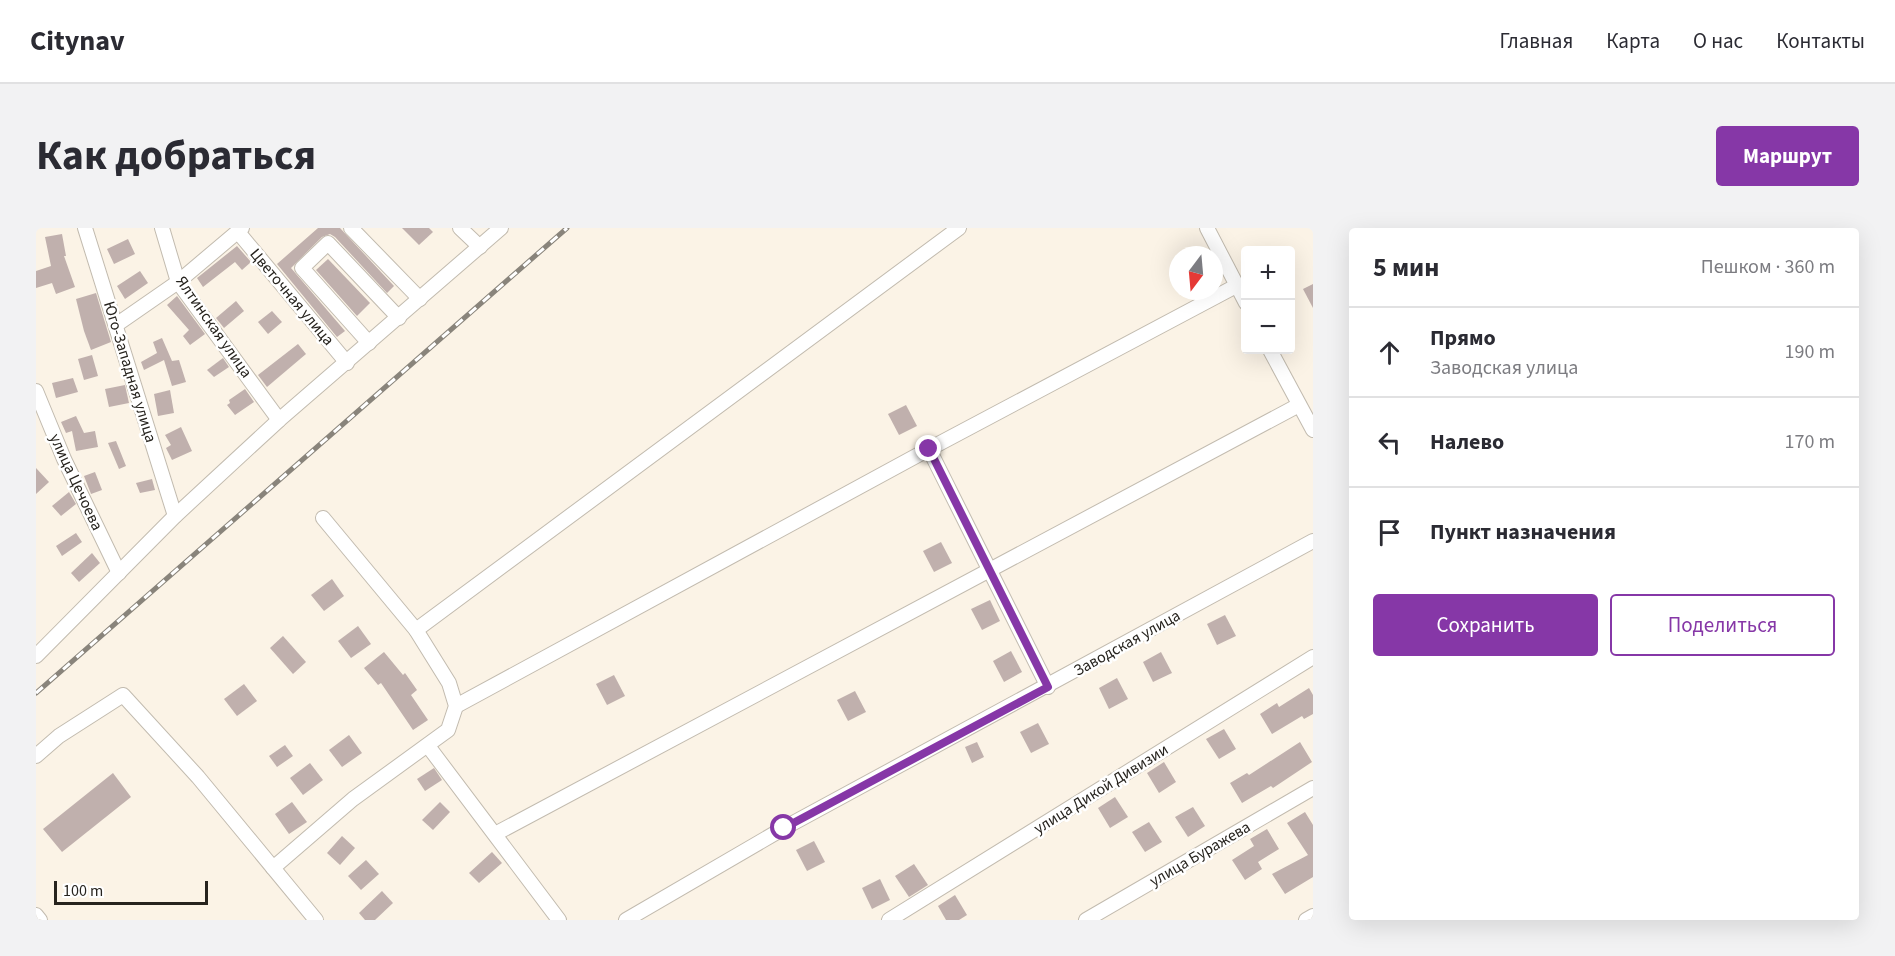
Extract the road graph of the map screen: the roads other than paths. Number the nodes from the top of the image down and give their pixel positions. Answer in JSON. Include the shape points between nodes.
{"nodes":[{"id":1,"x":84,"y":228,"type":"edge"},
{"id":2,"x":162,"y":228,"type":"edge"},
{"id":3,"x":351,"y":228,"type":"edge"},
{"id":4,"x":460,"y":228,"type":"edge"},
{"id":5,"x":501,"y":228,"type":"edge"},
{"id":6,"x":959,"y":228,"type":"edge"},
{"id":7,"x":1207,"y":228,"type":"edge"},
{"id":8,"x":240,"y":230,"type":"edge"},
{"id":9,"x":480,"y":247,"type":"junction"},
{"id":10,"x":178,"y":282,"type":"junction"},
{"id":11,"x":1236,"y":286,"type":"junction"},
{"id":12,"x":420,"y":299,"type":"junction"},
{"id":13,"x":1243,"y":300,"type":"edge"},
{"id":14,"x":399,"y":318,"type":"junction"},
{"id":15,"x":116,"y":325,"type":"junction"},
{"id":16,"x":369,"y":343,"type":"junction"},
{"id":17,"x":1272,"y":354,"type":"edge"},
{"id":18,"x":347,"y":363,"type":"junction"},
{"id":19,"x":36,"y":391,"type":"edge"},
{"id":20,"x":1299,"y":405,"type":"junction"},
{"id":21,"x":279,"y":420,"type":"junction"},
{"id":22,"x":1313,"y":430,"type":"edge"},
{"id":23,"x":929,"y":449,"type":"junction"},
{"id":24,"x":175,"y":516,"type":"junction"},
{"id":25,"x":323,"y":518,"type":"dead end"},
{"id":26,"x":1313,"y":542,"type":"edge"},
{"id":27,"x":989,"y":569,"type":"junction"},
{"id":28,"x":119,"y":573,"type":"junction"},
{"id":29,"x":416,"y":630,"type":"junction"},
{"id":30,"x":36,"y":656,"type":"edge"},
{"id":31,"x":1313,"y":657,"type":"edge"},
{"id":32,"x":1048,"y":687,"type":"junction"},
{"id":33,"x":456,"y":706,"type":"junction"},
{"id":34,"x":428,"y":746,"type":"junction"},
{"id":35,"x":36,"y":756,"type":"edge"},
{"id":36,"x":1313,"y":788,"type":"edge"},
{"id":37,"x":495,"y":834,"type":"junction"},
{"id":38,"x":273,"y":868,"type":"junction"},
{"id":39,"x":36,"y":915,"type":"edge"},
{"id":40,"x":1313,"y":916,"type":"edge"},
{"id":41,"x":40,"y":920,"type":"edge"},
{"id":42,"x":315,"y":920,"type":"edge"},
{"id":43,"x":559,"y":920,"type":"edge"},
{"id":44,"x":626,"y":920,"type":"edge"},
{"id":45,"x":890,"y":920,"type":"edge"},
{"id":46,"x":1086,"y":920,"type":"edge"},
{"id":47,"x":1306,"y":920,"type":"edge"}],
"edges":[{"from":1,"to":15,"type":"street","name":"Юго-Западная улица"},
{"from":2,"to":10,"type":"street","name":"Ялтинская улица"},
{"from":3,"to":12,"type":"street"},
{"from":4,"to":9,"type":"street"},
{"from":5,"to":9,"type":"street"},
{"from":6,"to":29,"type":"street"},
{"from":7,"to":11,"type":"street"},
{"from":8,"to":10,"type":"street"},
{"from":8,"to":18,"type":"street","name":"Цветочная улица"},
{"from":9,"to":12,"type":"street"},
{"from":10,"to":15,"type":"street"},
{"from":10,"to":21,"type":"street","name":"Ялтинская улица"},
{"from":11,"to":13,"type":"street"},
{"from":11,"to":23,"type":"street"},
{"from":12,"to":14,"type":"street"},
{"from":14,"to":16,"type":"street"},
{"from":14,"to":16,"type":"street","via":[[328,243],[302,268]]},
{"from":15,"to":24,"type":"street","name":"Юго-Западная улица"},
{"from":16,"to":18,"type":"street"},
{"from":17,"to":20,"type":"street"},
{"from":18,"to":21,"type":"street"},
{"from":19,"to":28,"type":"street","name":"улица Цечоева"},
{"from":20,"to":22,"type":"street"},
{"from":20,"to":27,"type":"street"},
{"from":21,"to":24,"type":"street"},
{"from":23,"to":27,"type":"street"},
{"from":23,"to":33,"type":"street"},
{"from":24,"to":28,"type":"street"},
{"from":25,"to":29,"type":"street"},
{"from":26,"to":32,"type":"street","name":"Заводская улица"},
{"from":27,"to":32,"type":"street"},
{"from":27,"to":37,"type":"street"},
{"from":28,"to":30,"type":"street"},
{"from":29,"to":33,"type":"street","via":[[449,684]]},
{"from":31,"to":45,"type":"street","name":"улица Дикой Дивизии"},
{"from":32,"to":44,"type":"street","name":"Заводская улица","via":[[784,828]]},
{"from":33,"to":34,"type":"street","via":[[448,730]]},
{"from":34,"to":37,"type":"street"},
{"from":34,"to":38,"type":"street","via":[[352,799]]},
{"from":35,"to":38,"type":"street","via":[[59,736],[123,695]]},
{"from":36,"to":46,"type":"street","name":"улица Буражева"},
{"from":37,"to":43,"type":"street"},
{"from":38,"to":42,"type":"street"},
{"from":39,"to":41,"type":"street"},
{"from":40,"to":47,"type":"street"}]}
